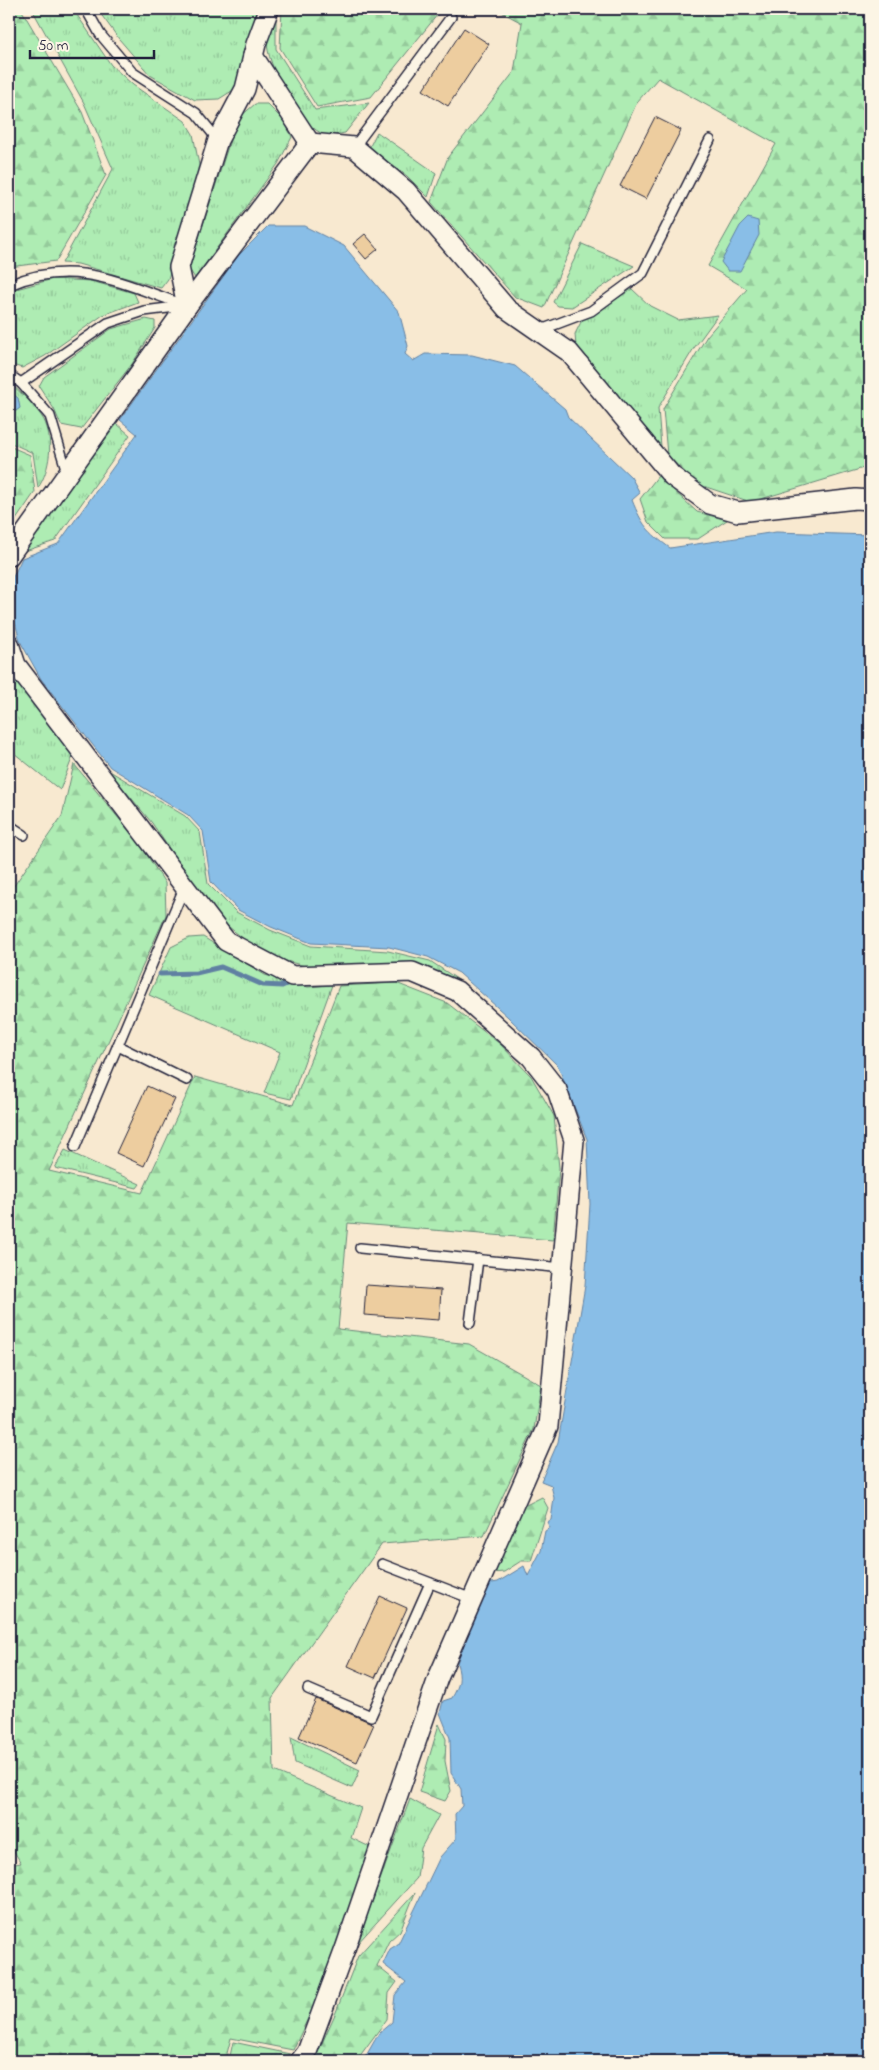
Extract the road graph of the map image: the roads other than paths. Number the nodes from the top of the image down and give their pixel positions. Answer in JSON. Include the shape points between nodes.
{"nodes":[{"id":1,"x":86,"y":9,"type":"edge"},
{"id":2,"x":269,"y":9,"type":"edge"},
{"id":3,"x":451,"y":17,"type":"dead end"},
{"id":4,"x":253,"y":56,"type":"junction"},
{"id":5,"x":218,"y":140,"type":"junction"},
{"id":6,"x":710,"y":140,"type":"dead end"},
{"id":7,"x":310,"y":143,"type":"junction"},
{"id":8,"x":354,"y":146,"type":"junction"},
{"id":9,"x":9,"y":285,"type":"edge"},
{"id":10,"x":187,"y":306,"type":"junction"},
{"id":11,"x":538,"y":331,"type":"junction"},
{"id":12,"x":9,"y":375,"type":"edge"},
{"id":13,"x":21,"y":383,"type":"junction"},
{"id":14,"x":68,"y":472,"type":"junction"},
{"id":15,"x":870,"y":500,"type":"edge"},
{"id":16,"x":9,"y":556,"type":"edge"},
{"id":17,"x":9,"y":647,"type":"edge"},
{"id":18,"x":9,"y":825,"type":"edge"},
{"id":19,"x":24,"y":836,"type":"dead end"},
{"id":20,"x":184,"y":888,"type":"junction"},
{"id":21,"x":118,"y":1046,"type":"junction"},
{"id":22,"x":187,"y":1080,"type":"dead end"},
{"id":23,"x":75,"y":1147,"type":"dead end"},
{"id":24,"x":360,"y":1248,"type":"dead end"},
{"id":25,"x":478,"y":1259,"type":"junction"},
{"id":26,"x":563,"y":1268,"type":"junction"},
{"id":27,"x":470,"y":1323,"type":"dead end"},
{"id":28,"x":382,"y":1564,"type":"dead end"},
{"id":29,"x":430,"y":1583,"type":"junction"},
{"id":30,"x":472,"y":1599,"type":"junction"},
{"id":31,"x":308,"y":1689,"type":"dead end"},
{"id":32,"x":300,"y":2061,"type":"edge"}],
"edges":[{"from":1,"to":5,"type":"lane","via":[[100,34],[132,72],[196,113]]},
{"from":2,"to":4,"type":"street"},
{"from":3,"to":8,"type":"lane"},
{"from":4,"to":5,"type":"street","via":[[245,89]]},
{"from":4,"to":7,"type":"street"},
{"from":5,"to":10,"type":"street","via":[[179,268]]},
{"from":6,"to":11,"type":"lane","via":[[643,273],[591,311]]},
{"from":7,"to":8,"type":"street"},
{"from":7,"to":10,"type":"street"},
{"from":8,"to":11,"type":"street","via":[[406,191],[507,309]]},
{"from":9,"to":10,"type":"lane","via":[[61,272],[97,275]]},
{"from":10,"to":13,"type":"lane","via":[[144,310],[108,323]]},
{"from":10,"to":14,"type":"street"},
{"from":11,"to":15,"type":"street","via":[[569,352],[672,476],[710,504],[738,512]]},
{"from":12,"to":13,"type":"lane"},
{"from":13,"to":14,"type":"lane","via":[[50,416]]},
{"from":14,"to":16,"type":"street"},
{"from":17,"to":20,"type":"street","via":[[16,665]]},
{"from":18,"to":19,"type":"lane"},
{"from":20,"to":21,"type":"lane"},
{"from":20,"to":26,"type":"street","via":[[226,941],[292,976],[412,972],[457,991],[532,1057],[557,1090],[574,1140]]},
{"from":21,"to":22,"type":"lane"},
{"from":21,"to":23,"type":"lane"},
{"from":24,"to":25,"type":"lane"},
{"from":25,"to":26,"type":"lane"},
{"from":25,"to":27,"type":"lane"},
{"from":26,"to":30,"type":"street","via":[[548,1426]]},
{"from":28,"to":29,"type":"lane"},
{"from":29,"to":30,"type":"lane"},
{"from":29,"to":31,"type":"lane","via":[[371,1716]]},
{"from":30,"to":32,"type":"street","via":[[438,1678],[345,1950]]}]}
